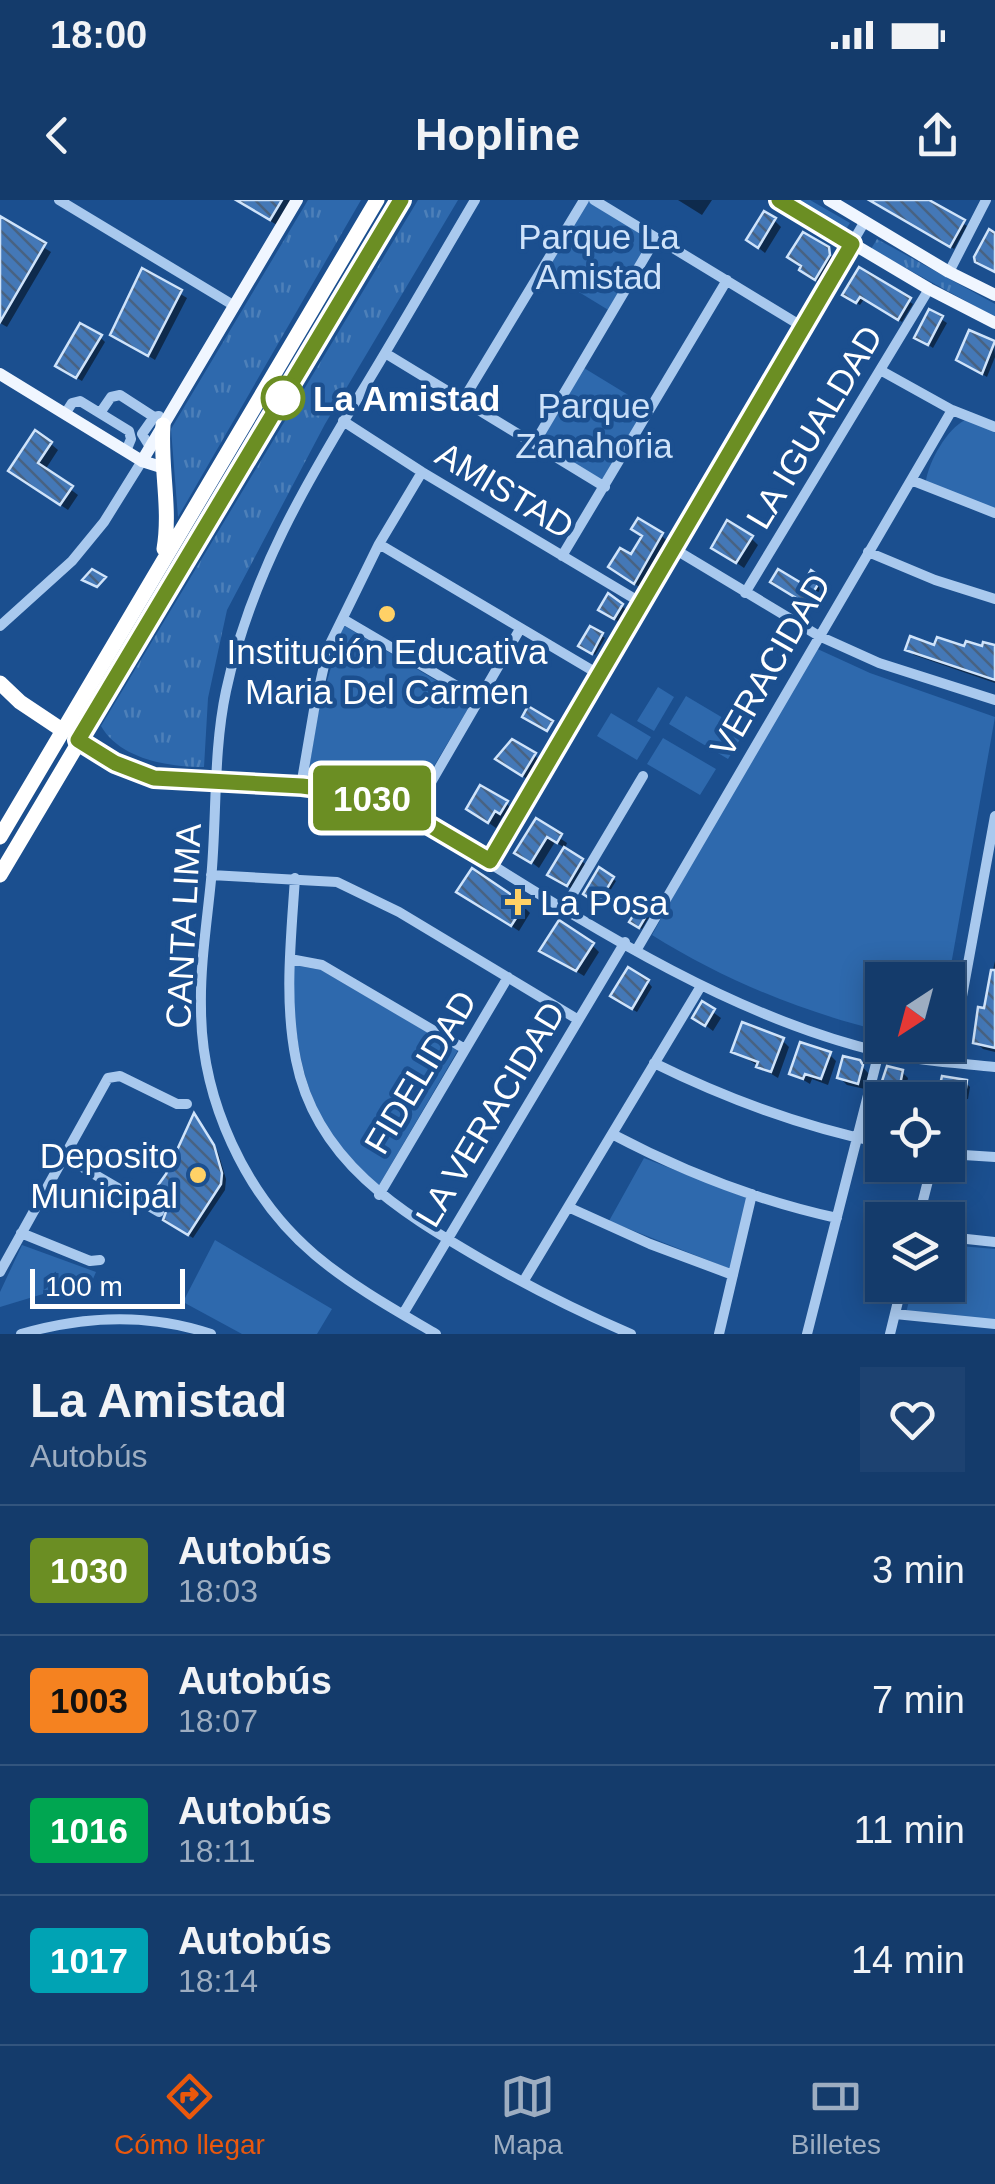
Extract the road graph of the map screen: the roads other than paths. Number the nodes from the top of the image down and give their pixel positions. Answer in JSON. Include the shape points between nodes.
{"nodes":[{"id":1,"x":59,"y":200,"type":"edge"},
{"id":2,"x":296,"y":200,"type":"edge"},
{"id":3,"x":377,"y":200,"type":"edge"},
{"id":4,"x":401,"y":200,"type":"edge"},
{"id":5,"x":475,"y":200,"type":"edge"},
{"id":6,"x":584,"y":200,"type":"edge"},
{"id":7,"x":594,"y":200,"type":"edge"},
{"id":8,"x":779,"y":200,"type":"edge"},
{"id":9,"x":829,"y":200,"type":"edge"},
{"id":10,"x":986,"y":200,"type":"edge"},
{"id":11,"x":865,"y":221,"type":"junction"},
{"id":12,"x":656,"y":238,"type":"junction"},
{"id":13,"x":852,"y":244,"type":"junction"},
{"id":14,"x":949,"y":272,"type":"junction"},
{"id":15,"x":727,"y":280,"type":"junction"},
{"id":16,"x":929,"y":289,"type":"junction"},
{"id":17,"x":995,"y":295,"type":"edge"},
{"id":18,"x":233,"y":305,"type":"junction"},
{"id":19,"x":995,"y":324,"type":"edge"},
{"id":20,"x":802,"y":327,"type":"junction"},
{"id":21,"x":385,"y":353,"type":"junction"},
{"id":22,"x":880,"y":370,"type":"junction"},
{"id":23,"x":0,"y":374,"type":"edge"},
{"id":24,"x":463,"y":400,"type":"junction"},
{"id":25,"x":952,"y":410,"type":"junction"},
{"id":26,"x":100,"y":413,"type":"junction"},
{"id":27,"x":65,"y":414,"type":"junction"},
{"id":28,"x":162,"y":419,"type":"junction"},
{"id":29,"x":344,"y":421,"type":"junction"},
{"id":30,"x":995,"y":427,"type":"edge"},
{"id":31,"x":137,"y":434,"type":"junction"},
{"id":32,"x":534,"y":444,"type":"junction"},
{"id":33,"x":150,"y":447,"type":"junction"},
{"id":34,"x":126,"y":451,"type":"junction"},
{"id":35,"x":142,"y":461,"type":"junction"},
{"id":36,"x":161,"y":467,"type":"junction"},
{"id":37,"x":422,"y":472,"type":"junction"},
{"id":38,"x":911,"y":480,"type":"junction"},
{"id":39,"x":605,"y":487,"type":"junction"},
{"id":40,"x":995,"y":513,"type":"edge"},
{"id":41,"x":379,"y":544,"type":"junction"},
{"id":42,"x":671,"y":547,"type":"junction"},
{"id":43,"x":868,"y":552,"type":"junction"},
{"id":44,"x":562,"y":556,"type":"junction"},
{"id":45,"x":162,"y":563,"type":"junction"},
{"id":46,"x":745,"y":593,"type":"junction"},
{"id":47,"x":995,"y":598,"type":"edge"},
{"id":48,"x":640,"y":602,"type":"junction"},
{"id":49,"x":343,"y":619,"type":"junction"},
{"id":50,"x":0,"y":626,"type":"edge"},
{"id":51,"x":520,"y":629,"type":"junction"},
{"id":52,"x":818,"y":636,"type":"junction"},
{"id":53,"x":600,"y":675,"type":"junction"},
{"id":54,"x":0,"y":683,"type":"edge"},
{"id":55,"x":479,"y":699,"type":"junction"},
{"id":56,"x":995,"y":700,"type":"edge"},
{"id":57,"x":62,"y":730,"type":"junction"},
{"id":58,"x":78,"y":740,"type":"junction"},
{"id":59,"x":643,"y":776,"type":"dead end"},
{"id":60,"x":218,"y":782,"type":"junction"},
{"id":61,"x":302,"y":786,"type":"junction"},
{"id":62,"x":412,"y":815,"type":"junction"},
{"id":63,"x":995,"y":816,"type":"edge"},
{"id":64,"x":0,"y":836,"type":"edge"},
{"id":65,"x":490,"y":861,"type":"junction"},
{"id":66,"x":212,"y":874,"type":"junction"},
{"id":67,"x":0,"y":876,"type":"edge"},
{"id":68,"x":295,"y":878,"type":"junction"},
{"id":69,"x":565,"y":908,"type":"junction"},
{"id":70,"x":625,"y":942,"type":"junction"},
{"id":71,"x":637,"y":949,"type":"junction"},
{"id":72,"x":290,"y":959,"type":"junction"},
{"id":73,"x":508,"y":977,"type":"junction"},
{"id":74,"x":965,"y":980,"type":"edge"},
{"id":75,"x":701,"y":986,"type":"junction"},
{"id":76,"x":577,"y":1019,"type":"junction"},
{"id":77,"x":865,"y":1047,"type":"edge"},
{"id":78,"x":465,"y":1049,"type":"junction"},
{"id":79,"x":876,"y":1062,"type":"edge"},
{"id":80,"x":950,"y":1062,"type":"edge"},
{"id":81,"x":654,"y":1063,"type":"junction"},
{"id":82,"x":995,"y":1066,"type":"edge"},
{"id":83,"x":187,"y":1104,"type":"dead end"},
{"id":84,"x":612,"y":1134,"type":"junction"},
{"id":85,"x":857,"y":1138,"type":"junction"},
{"id":86,"x":865,"y":1140,"type":"edge"},
{"id":87,"x":965,"y":1155,"type":"edge"},
{"id":88,"x":63,"y":1156,"type":"junction"},
{"id":89,"x":995,"y":1157,"type":"edge"},
{"id":90,"x":752,"y":1194,"type":"junction"},
{"id":91,"x":379,"y":1195,"type":"junction"},
{"id":92,"x":568,"y":1207,"type":"junction"},
{"id":93,"x":158,"y":1212,"type":"dead end"},
{"id":94,"x":837,"y":1218,"type":"junction"},
{"id":95,"x":21,"y":1234,"type":"junction"},
{"id":96,"x":448,"y":1239,"type":"junction"},
{"id":97,"x":965,"y":1239,"type":"edge"},
{"id":98,"x":995,"y":1242,"type":"edge"},
{"id":99,"x":100,"y":1260,"type":"dead end"},
{"id":100,"x":0,"y":1272,"type":"edge"},
{"id":101,"x":733,"y":1275,"type":"junction"},
{"id":102,"x":523,"y":1282,"type":"junction"},
{"id":103,"x":898,"y":1302,"type":"edge"},
{"id":104,"x":402,"y":1314,"type":"junction"},
{"id":105,"x":895,"y":1314,"type":"junction"},
{"id":106,"x":995,"y":1324,"type":"edge"},
{"id":107,"x":21,"y":1334,"type":"edge"},
{"id":108,"x":211,"y":1334,"type":"edge"},
{"id":109,"x":436,"y":1334,"type":"edge"},
{"id":110,"x":631,"y":1334,"type":"edge"},
{"id":111,"x":718,"y":1334,"type":"edge"},
{"id":112,"x":807,"y":1334,"type":"edge"},
{"id":113,"x":890,"y":1334,"type":"edge"}],
"edges":[{"from":1,"to":18,"type":"street"},
{"from":2,"to":18,"type":"main road"},
{"from":3,"to":45,"type":"highway"},
{"from":4,"to":58,"type":"highway"},
{"from":5,"to":21,"type":"street","name":"CANTA LIMA"},
{"from":6,"to":24,"type":"street"},
{"from":7,"to":12,"type":"street"},
{"from":8,"to":13,"type":"main road"},
{"from":9,"to":11,"type":"main road"},
{"from":10,"to":14,"type":"street"},
{"from":11,"to":13,"type":"street"},
{"from":11,"to":14,"type":"main road"},
{"from":12,"to":15,"type":"street"},
{"from":12,"to":32,"type":"street"},
{"from":13,"to":16,"type":"main road"},
{"from":13,"to":20,"type":"street"},
{"from":14,"to":17,"type":"main road"},
{"from":15,"to":20,"type":"street"},
{"from":15,"to":39,"type":"street"},
{"from":16,"to":19,"type":"main road"},
{"from":16,"to":22,"type":"street","name":"LA IGUALDAD"},
{"from":18,"to":28,"type":"main road"},
{"from":20,"to":42,"type":"street"},
{"from":21,"to":24,"type":"street"},
{"from":21,"to":29,"type":"street","name":"CANTA LIMA"},
{"from":22,"to":25,"type":"street"},
{"from":22,"to":46,"type":"street","name":"LA IGUALDAD"},
{"from":23,"to":27,"type":"main road"},
{"from":24,"to":32,"type":"street"},
{"from":25,"to":30,"type":"street"},
{"from":25,"to":38,"type":"street","name":"VERACIDAD"},
{"from":26,"to":27,"type":"street","via":[[76,401]]},
{"from":26,"to":28,"type":"street","via":[[120,395]]},
{"from":26,"to":31,"type":"street"},
{"from":27,"to":34,"type":"main road"},
{"from":28,"to":31,"type":"street"},
{"from":28,"to":33,"type":"main road"},
{"from":28,"to":36,"type":"highway"},
{"from":29,"to":37,"type":"street","name":"AMISTAD"},
{"from":29,"to":60,"type":"street","name":"CANTA LIMA","via":[[258,582],[225,694]]},
{"from":31,"to":33,"type":"street"},
{"from":31,"to":34,"type":"street"},
{"from":32,"to":39,"type":"street"},
{"from":33,"to":35,"type":"main road"},
{"from":34,"to":35,"type":"main road"},
{"from":35,"to":36,"type":"main road"},
{"from":35,"to":50,"type":"street","via":[[72,562]]},
{"from":36,"to":45,"type":"highway","via":[[168,527]]},
{"from":37,"to":41,"type":"street"},
{"from":37,"to":44,"type":"street","name":"AMISTAD"},
{"from":38,"to":40,"type":"street"},
{"from":38,"to":43,"type":"street","name":"VERACIDAD"},
{"from":39,"to":44,"type":"street"},
{"from":41,"to":49,"type":"street"},
{"from":41,"to":51,"type":"street"},
{"from":42,"to":46,"type":"street"},
{"from":42,"to":48,"type":"street"},
{"from":43,"to":47,"type":"street"},
{"from":43,"to":52,"type":"street","name":"VERACIDAD"},
{"from":44,"to":48,"type":"street","name":"AMISTAD"},
{"from":45,"to":57,"type":"highway"},
{"from":46,"to":52,"type":"street"},
{"from":48,"to":53,"type":"street"},
{"from":49,"to":55,"type":"street"},
{"from":49,"to":61,"type":"street","via":[[328,648]]},
{"from":51,"to":53,"type":"street"},
{"from":51,"to":55,"type":"street"},
{"from":52,"to":56,"type":"street"},
{"from":52,"to":71,"type":"street","name":"VERACIDAD"},
{"from":53,"to":65,"type":"street"},
{"from":54,"to":57,"type":"highway"},
{"from":55,"to":62,"type":"street"},
{"from":57,"to":64,"type":"highway"},
{"from":58,"to":60,"type":"street","via":[[154,778]]},
{"from":58,"to":67,"type":"highway"},
{"from":59,"to":69,"type":"street"},
{"from":60,"to":61,"type":"street"},
{"from":60,"to":66,"type":"street","name":"CANTA LIMA"},
{"from":61,"to":62,"type":"street","via":[[356,793]]},
{"from":62,"to":65,"type":"street"},
{"from":63,"to":74,"type":"street"},
{"from":65,"to":69,"type":"street"},
{"from":66,"to":68,"type":"street"},
{"from":66,"to":104,"type":"street","name":"CANTA LIMA","via":[[201,978],[203,1040],[232,1142],[275,1216],[314,1254]]},
{"from":68,"to":72,"type":"street"},
{"from":68,"to":73,"type":"street","via":[[363,893]]},
{"from":69,"to":70,"type":"street"},
{"from":70,"to":71,"type":"street"},
{"from":70,"to":76,"type":"street","name":"LA VERACIDAD"},
{"from":71,"to":75,"type":"street"},
{"from":72,"to":78,"type":"street","via":[[322,965]]},
{"from":72,"to":91,"type":"street","via":[[292,1036],[308,1100],[343,1160]]},
{"from":73,"to":76,"type":"street"},
{"from":73,"to":78,"type":"street","name":"FIDELIDAD"},
{"from":75,"to":77,"type":"street"},
{"from":75,"to":81,"type":"street"},
{"from":76,"to":96,"type":"street","name":"LA VERACIDAD"},
{"from":78,"to":91,"type":"street","name":"FIDELIDAD"},
{"from":79,"to":85,"type":"street"},
{"from":80,"to":82,"type":"street"},
{"from":81,"to":84,"type":"street"},
{"from":81,"to":85,"type":"street","via":[[748,1105]]},
{"from":83,"to":88,"type":"street","via":[[113,1075]]},
{"from":84,"to":90,"type":"street"},
{"from":84,"to":92,"type":"street"},
{"from":85,"to":86,"type":"street"},
{"from":85,"to":94,"type":"street"},
{"from":87,"to":89,"type":"street"},
{"from":88,"to":93,"type":"street"},
{"from":88,"to":95,"type":"street"},
{"from":90,"to":94,"type":"street"},
{"from":90,"to":101,"type":"street"},
{"from":91,"to":96,"type":"street"},
{"from":92,"to":101,"type":"street"},
{"from":92,"to":102,"type":"street"},
{"from":94,"to":112,"type":"street"},
{"from":95,"to":99,"type":"street"},
{"from":95,"to":100,"type":"street"},
{"from":96,"to":102,"type":"street"},
{"from":96,"to":104,"type":"street","name":"LA VERACIDAD"},
{"from":97,"to":98,"type":"street"},
{"from":101,"to":111,"type":"street"},
{"from":102,"to":110,"type":"street"},
{"from":103,"to":105,"type":"street"},
{"from":104,"to":109,"type":"street","name":"CANTA LIMA"},
{"from":105,"to":106,"type":"street"},
{"from":105,"to":113,"type":"street"},
{"from":107,"to":108,"type":"street","via":[[84,1320],[158,1321]]}]}
